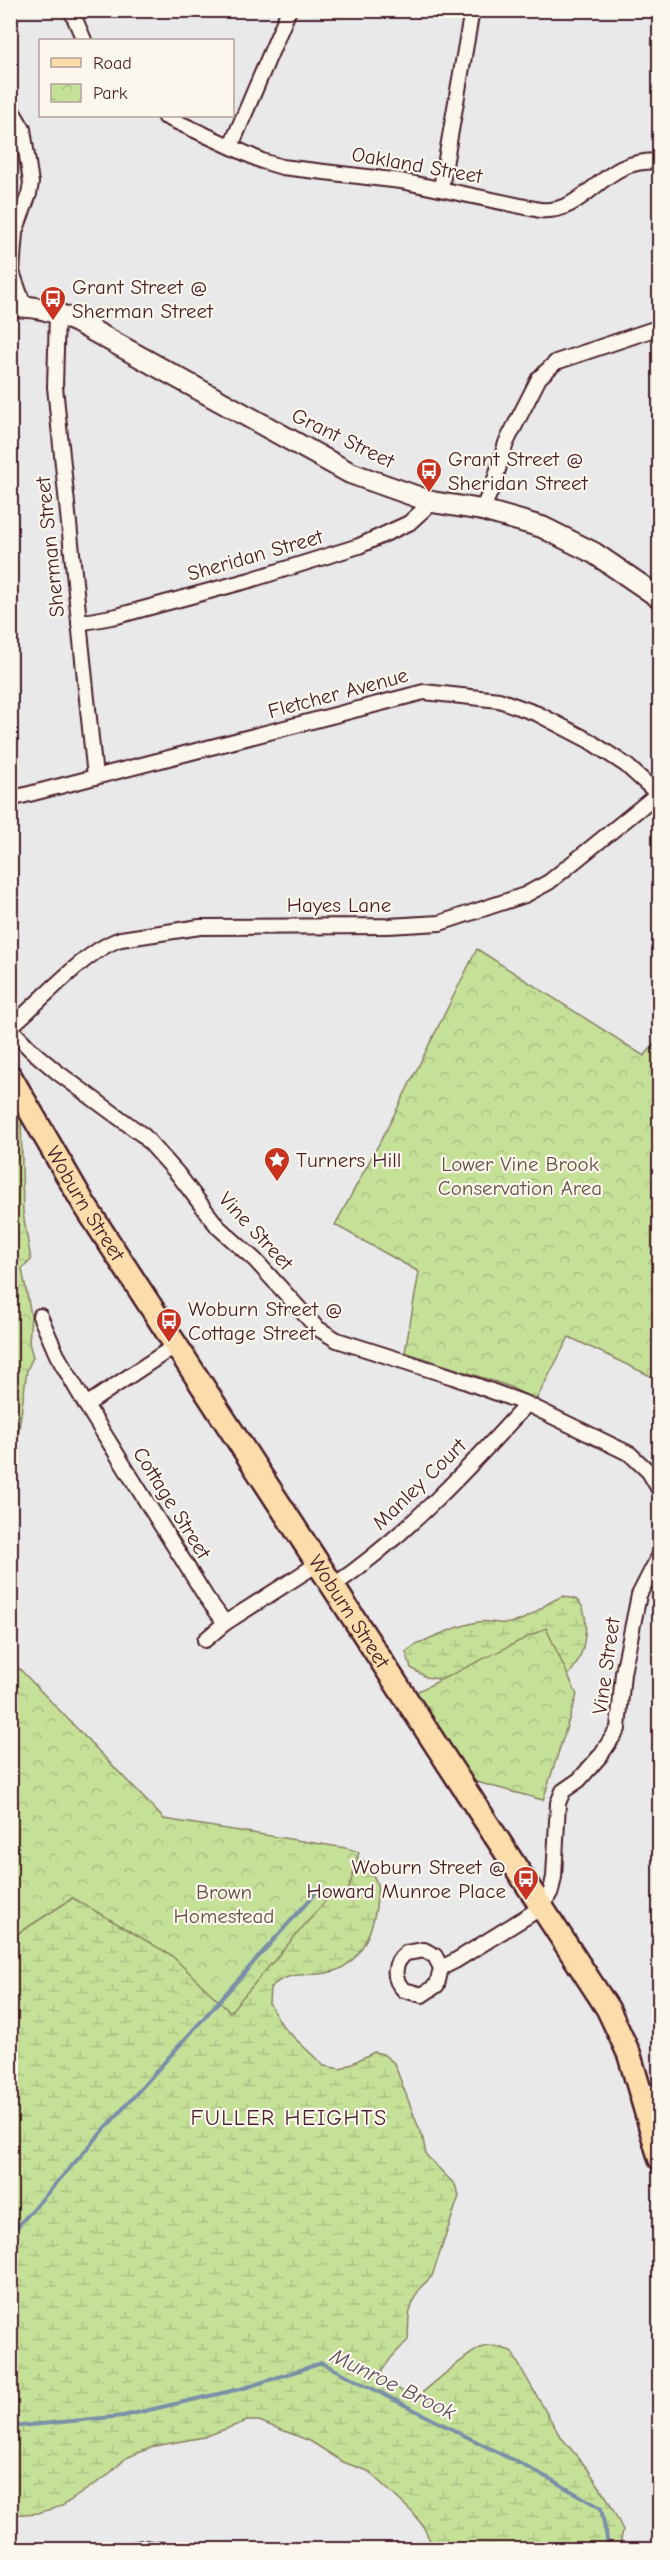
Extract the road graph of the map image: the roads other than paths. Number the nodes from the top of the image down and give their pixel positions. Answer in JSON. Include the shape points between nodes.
{"nodes":[{"id":1,"x":71,"y":10,"type":"edge"},
{"id":2,"x":289,"y":10,"type":"edge"},
{"id":3,"x":472,"y":10,"type":"edge"},
{"id":4,"x":84,"y":39,"type":"edge"},
{"id":5,"x":10,"y":107,"type":"edge"},
{"id":6,"x":166,"y":117,"type":"edge"},
{"id":7,"x":231,"y":146,"type":"junction"},
{"id":8,"x":660,"y":156,"type":"edge"},
{"id":9,"x":659,"y":161,"type":"edge"},
{"id":10,"x":441,"y":188,"type":"junction"},
{"id":11,"x":17,"y":306,"type":"edge"},
{"id":12,"x":57,"y":313,"type":"junction"},
{"id":13,"x":660,"y":327,"type":"edge"},
{"id":14,"x":432,"y":502,"type":"junction"},
{"id":15,"x":482,"y":510,"type":"junction"},
{"id":16,"x":660,"y":598,"type":"edge"},
{"id":17,"x":79,"y":623,"type":"junction"},
{"id":18,"x":95,"y":777,"type":"junction"},
{"id":19,"x":658,"y":793,"type":"edge"},
{"id":20,"x":10,"y":799,"type":"edge"},
{"id":21,"x":10,"y":1028,"type":"edge"},
{"id":22,"x":10,"y":1076,"type":"edge"},
{"id":23,"x":40,"y":1316,"type":"dead end"},
{"id":24,"x":176,"y":1345,"type":"junction"},
{"id":25,"x":526,"y":1404,"type":"junction"},
{"id":26,"x":86,"y":1405,"type":"junction"},
{"id":27,"x":660,"y":1491,"type":"edge"},
{"id":28,"x":660,"y":1554,"type":"edge"},
{"id":29,"x":319,"y":1563,"type":"junction"},
{"id":30,"x":333,"y":1586,"type":"junction"},
{"id":31,"x":225,"y":1623,"type":"junction"},
{"id":32,"x":205,"y":1640,"type":"dead end"},
{"id":33,"x":542,"y":1907,"type":"junction"},
{"id":34,"x":441,"y":1968,"type":"dead end"},
{"id":35,"x":650,"y":2092,"type":"edge"},
{"id":36,"x":660,"y":2159,"type":"edge"},
{"id":37,"x":131,"y":2550,"type":"edge"},
{"id":38,"x":160,"y":2550,"type":"edge"}],
"edges":[{"from":1,"to":4,"type":"street"},
{"from":2,"to":7,"type":"street"},
{"from":3,"to":10,"type":"street"},
{"from":5,"to":11,"type":"street","via":[[23,129],[31,183],[15,232],[12,272]]},
{"from":6,"to":7,"type":"street","name":"Oakland Street"},
{"from":7,"to":10,"type":"street","name":"Oakland Street","via":[[282,167]]},
{"from":8,"to":9,"type":"street"},
{"from":9,"to":10,"type":"street","name":"Oakland Street","via":[[636,162],[621,168],[555,211]]},
{"from":11,"to":12,"type":"street","name":"Grant Street"},
{"from":12,"to":14,"type":"street","name":"Grant Street","via":[[350,473]]},
{"from":12,"to":17,"type":"street","name":"Sherman Street","via":[[55,387]]},
{"from":13,"to":15,"type":"street","via":[[555,362],[539,378],[506,443]]},
{"from":14,"to":15,"type":"street","name":"Grant Street"},
{"from":14,"to":17,"type":"street","name":"Sheridan Street","via":[[409,523],[359,546],[254,579]]},
{"from":15,"to":16,"type":"street","name":"Grant Street","via":[[542,527],[594,554]]},
{"from":17,"to":18,"type":"street","name":"Sherman Street"},
{"from":18,"to":19,"type":"street","name":"Fletcher Avenue","via":[[424,692],[499,700],[538,714],[626,765]]},
{"from":18,"to":20,"type":"street","name":"Fletcher Avenue"},
{"from":19,"to":21,"type":"street","name":"Hayes Lane","via":[[549,882],[525,895],[440,923],[201,927],[122,939],[94,955]]},
{"from":21,"to":25,"type":"street","name":"Vine Street","via":[[57,1072],[144,1136],[218,1227],[255,1260],[317,1328],[337,1340]]},
{"from":22,"to":24,"type":"main road","name":"Woburn Street","via":[[70,1181]]},
{"from":23,"to":26,"type":"street","name":"Cottage Street"},
{"from":24,"to":26,"type":"street"},
{"from":24,"to":29,"type":"main road","name":"Woburn Street"},
{"from":25,"to":27,"type":"street","name":"Vine Street","via":[[630,1454],[649,1472]]},
{"from":25,"to":30,"type":"street","name":"Manley Court","via":[[424,1512]]},
{"from":26,"to":31,"type":"street","name":"Cottage Street"},
{"from":28,"to":33,"type":"street","name":"Vine Street","via":[[639,1595],[623,1673],[618,1729],[579,1779],[563,1791],[558,1803],[554,1877]]},
{"from":29,"to":30,"type":"main road","name":"Woburn Street"},
{"from":29,"to":31,"type":"street"},
{"from":30,"to":33,"type":"main road","name":"Woburn Street"},
{"from":31,"to":32,"type":"street"},
{"from":33,"to":34,"type":"street"},
{"from":33,"to":35,"type":"main road","name":"Woburn Street","via":[[608,2009]]},
{"from":35,"to":36,"type":"main road","name":"Woburn Street"},
{"from":37,"to":38,"type":"street"}]}
